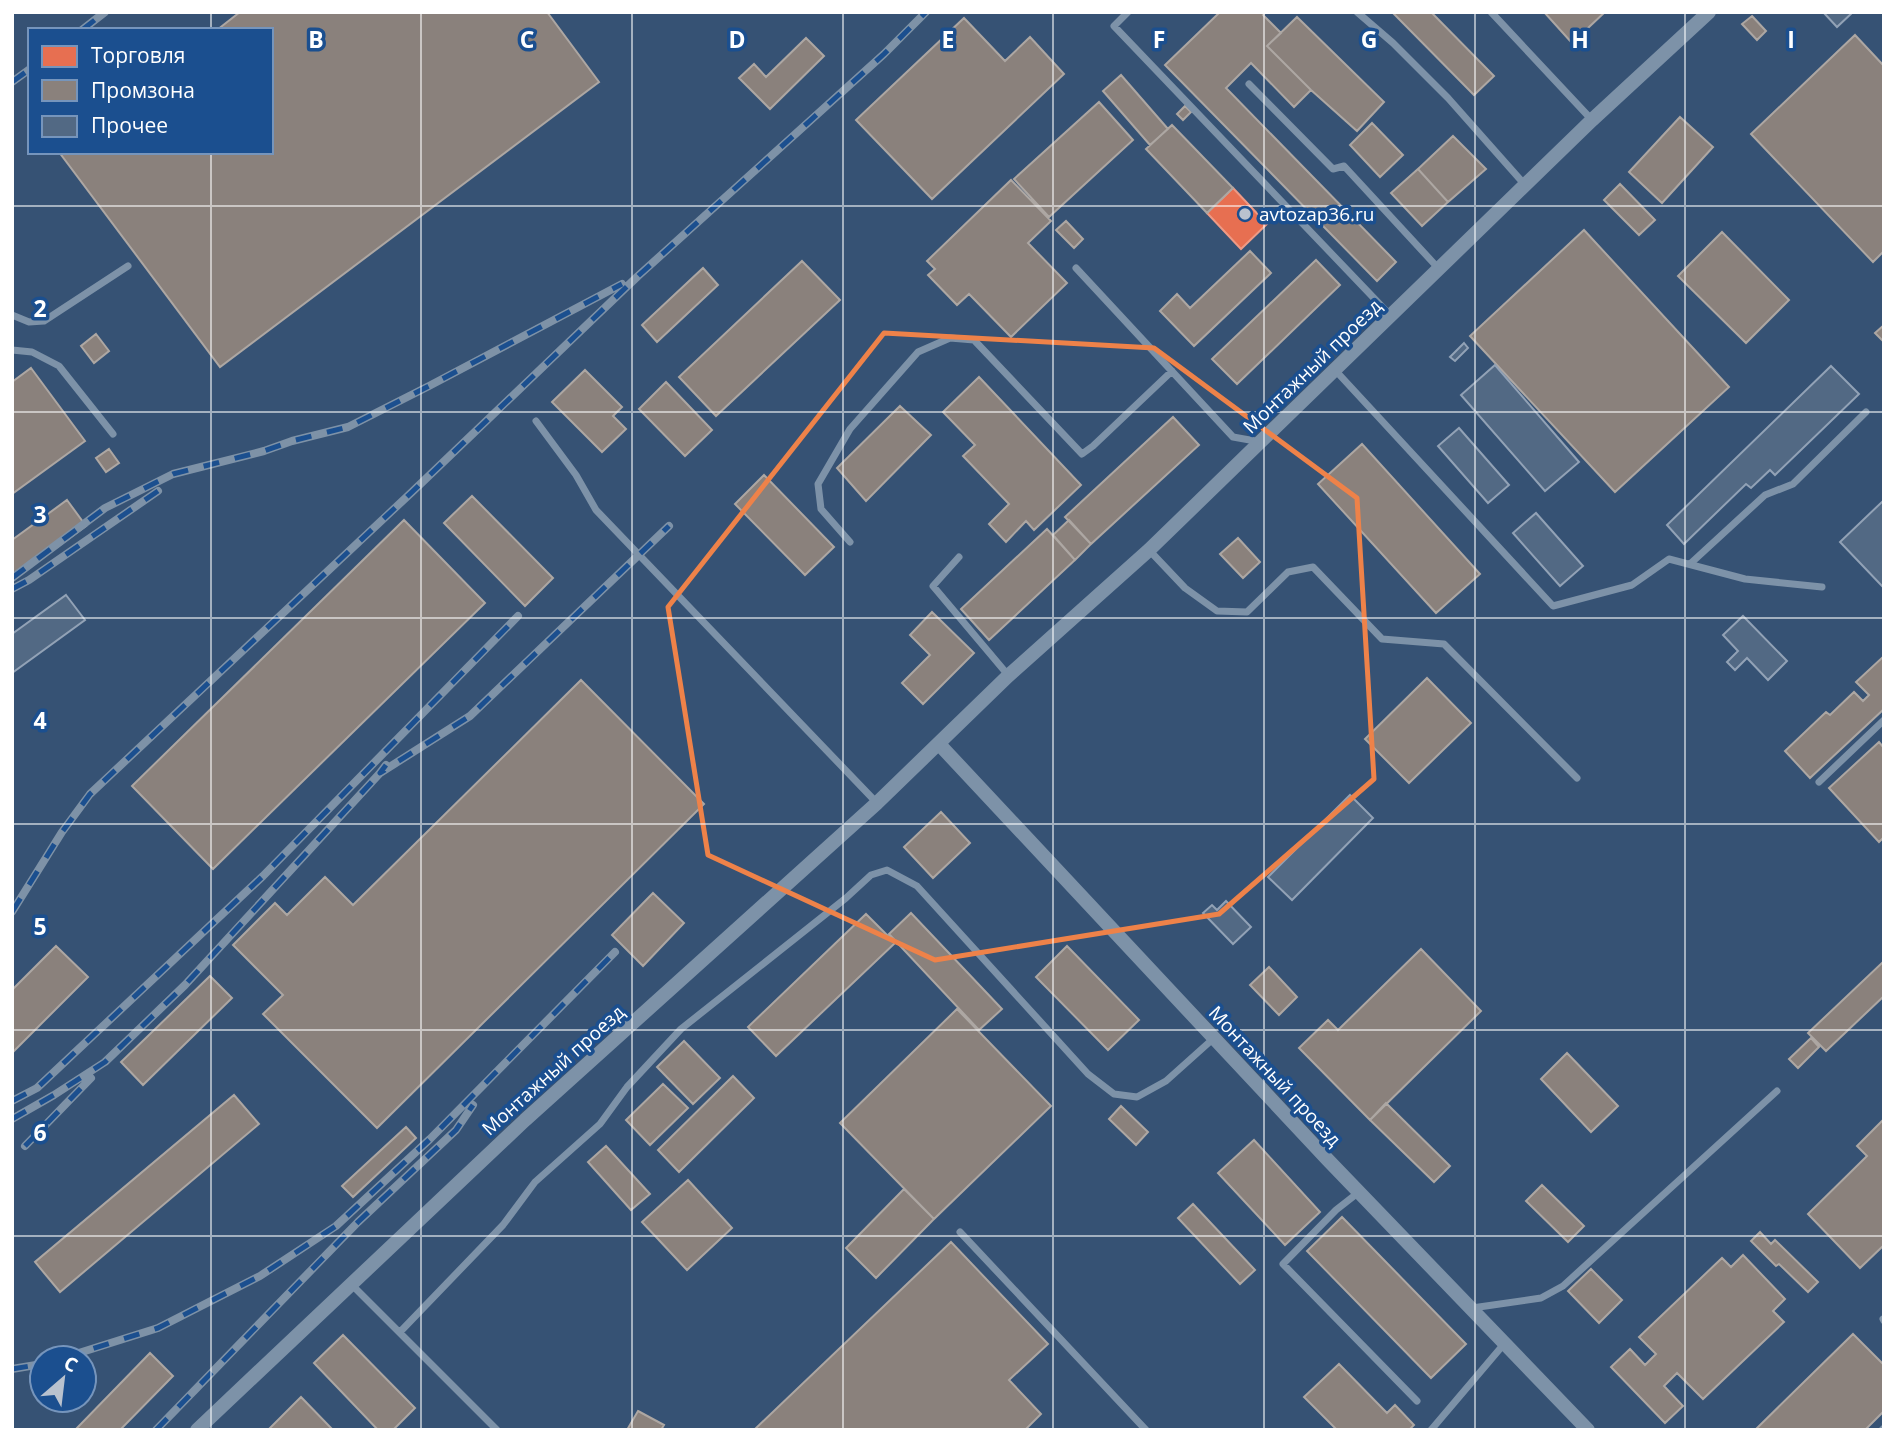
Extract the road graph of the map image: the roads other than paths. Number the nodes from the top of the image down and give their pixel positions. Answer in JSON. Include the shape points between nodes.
{"nodes":[{"id":1,"x":1128,"y":12,"type":"edge"},
{"id":2,"x":1357,"y":12,"type":"edge"},
{"id":3,"x":1491,"y":12,"type":"edge"},
{"id":4,"x":1709,"y":12,"type":"edge"},
{"id":5,"x":1250,"y":84,"type":"dead end"},
{"id":6,"x":1592,"y":120,"type":"junction"},
{"id":7,"x":1525,"y":185,"type":"junction"},
{"id":8,"x":128,"y":266,"type":"dead end"},
{"id":9,"x":1076,"y":268,"type":"dead end"},
{"id":10,"x":1440,"y":269,"type":"junction"},
{"id":11,"x":12,"y":315,"type":"edge"},
{"id":12,"x":1391,"y":316,"type":"junction"},
{"id":13,"x":12,"y":350,"type":"edge"},
{"id":14,"x":1335,"y":370,"type":"junction"},
{"id":15,"x":1172,"y":371,"type":"junction"},
{"id":16,"x":1866,"y":412,"type":"dead end"},
{"id":17,"x":536,"y":421,"type":"dead end"},
{"id":18,"x":113,"y":434,"type":"dead end"},
{"id":19,"x":1262,"y":442,"type":"junction"},
{"id":20,"x":850,"y":542,"type":"dead end"},
{"id":21,"x":1149,"y":550,"type":"junction"},
{"id":22,"x":959,"y":557,"type":"dead end"},
{"id":23,"x":1690,"y":565,"type":"junction"},
{"id":24,"x":1822,"y":587,"type":"dead end"},
{"id":25,"x":1008,"y":676,"type":"junction"},
{"id":26,"x":1884,"y":720,"type":"edge"},
{"id":27,"x":939,"y":744,"type":"junction"},
{"id":28,"x":1577,"y":778,"type":"dead end"},
{"id":29,"x":1819,"y":782,"type":"dead end"},
{"id":30,"x":877,"y":803,"type":"junction"},
{"id":31,"x":1214,"y":1038,"type":"junction"},
{"id":32,"x":1777,"y":1091,"type":"dead end"},
{"id":33,"x":1359,"y":1192,"type":"junction"},
{"id":34,"x":960,"y":1232,"type":"dead end"},
{"id":35,"x":351,"y":1284,"type":"junction"},
{"id":36,"x":1471,"y":1308,"type":"junction"},
{"id":37,"x":400,"y":1332,"type":"junction"},
{"id":38,"x":1505,"y":1344,"type":"junction"},
{"id":39,"x":1417,"y":1401,"type":"dead end"},
{"id":40,"x":197,"y":1430,"type":"edge"},
{"id":41,"x":497,"y":1430,"type":"edge"},
{"id":42,"x":1146,"y":1430,"type":"edge"},
{"id":43,"x":1431,"y":1430,"type":"edge"},
{"id":44,"x":1588,"y":1430,"type":"edge"}],
"edges":[{"from":1,"to":12,"type":"lane","via":[[1114,26]]},
{"from":2,"to":7,"type":"lane","via":[[1448,98]]},
{"from":3,"to":6,"type":"lane"},
{"from":4,"to":6,"type":"street","name":"Монтажный проезд"},
{"from":5,"to":10,"type":"lane","via":[[1333,169],[1344,166]]},
{"from":6,"to":7,"type":"street","name":"Монтажный проезд"},
{"from":7,"to":10,"type":"street","name":"Монтажный проезд"},
{"from":8,"to":11,"type":"lane","via":[[44,321]]},
{"from":9,"to":15,"type":"lane"},
{"from":10,"to":12,"type":"street","name":"Монтажный проезд"},
{"from":12,"to":14,"type":"street","name":"Монтажный проезд"},
{"from":13,"to":18,"type":"lane","via":[[32,352],[60,366]]},
{"from":14,"to":19,"type":"street","name":"Монтажный проезд"},
{"from":14,"to":23,"type":"lane","via":[[1553,606],[1632,585],[1669,559]]},
{"from":15,"to":19,"type":"lane","via":[[1233,437]]},
{"from":15,"to":20,"type":"lane","via":[[1082,454],[974,340],[950,338],[918,352],[849,429],[818,484],[821,509]]},
{"from":16,"to":23,"type":"lane","via":[[1793,484],[1765,495]]},
{"from":17,"to":30,"type":"lane","via":[[596,510]]},
{"from":19,"to":21,"type":"street","name":"Монтажный проезд"},
{"from":21,"to":25,"type":"street","name":"Монтажный проезд"},
{"from":21,"to":28,"type":"lane","via":[[1185,588],[1217,611],[1247,612],[1288,572],[1313,567],[1382,639],[1444,644]]},
{"from":22,"to":25,"type":"lane","via":[[933,586]]},
{"from":23,"to":24,"type":"lane","via":[[1745,579]]},
{"from":25,"to":27,"type":"street","name":"Монтажный проезд"},
{"from":26,"to":29,"type":"lane"},
{"from":27,"to":30,"type":"street","name":"Монтажный проезд"},
{"from":27,"to":31,"type":"street","name":"Монтажный проезд"},
{"from":30,"to":35,"type":"street","name":"Монтажный проезд","via":[[525,1120]]},
{"from":31,"to":33,"type":"street","name":"Монтажный проезд"},
{"from":31,"to":37,"type":"lane","via":[[1166,1081],[1137,1097],[1114,1094],[1088,1074],[917,886],[887,870],[871,875],[681,1029],[600,1124],[535,1182],[503,1225]]},
{"from":32,"to":36,"type":"lane","via":[[1563,1286],[1541,1298]]},
{"from":33,"to":36,"type":"street","name":"Монтажный проезд"},
{"from":33,"to":39,"type":"lane","via":[[1283,1264]]},
{"from":34,"to":42,"type":"lane"},
{"from":35,"to":37,"type":"lane"},
{"from":35,"to":40,"type":"street","name":"Монтажный проезд"},
{"from":36,"to":38,"type":"street","name":"Монтажный проезд"},
{"from":37,"to":41,"type":"lane"},
{"from":38,"to":43,"type":"lane"},
{"from":38,"to":44,"type":"street","name":"Монтажный проезд"}]}
